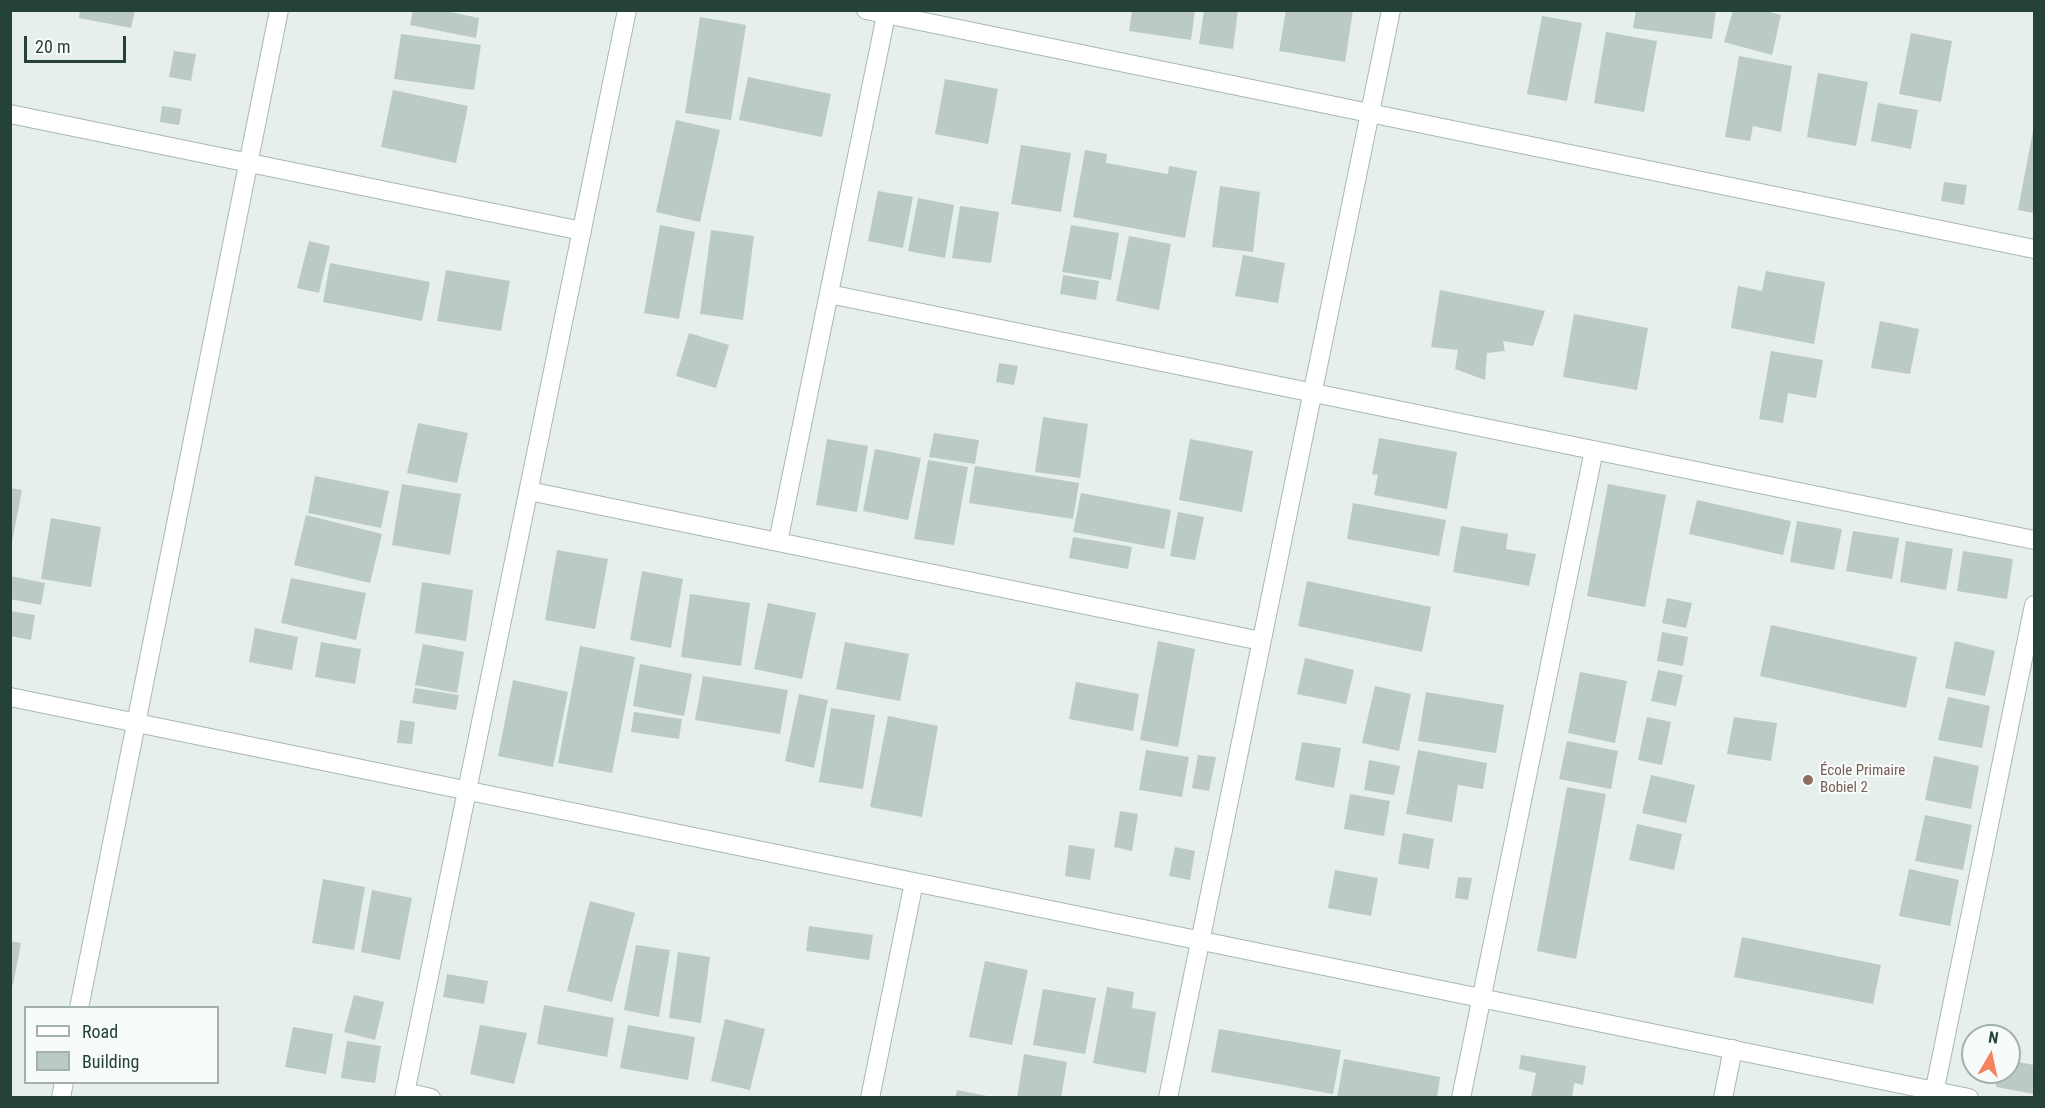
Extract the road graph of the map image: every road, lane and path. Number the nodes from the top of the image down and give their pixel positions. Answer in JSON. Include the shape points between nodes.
{"nodes":[{"id":1,"x":279,"y":10,"type":"edge"},
{"id":2,"x":627,"y":10,"type":"edge"},
{"id":3,"x":866,"y":10,"type":"edge"},
{"id":4,"x":1390,"y":10,"type":"edge"},
{"id":5,"x":886,"y":15,"type":"junction"},
{"id":6,"x":10,"y":114,"type":"edge"},
{"id":7,"x":1370,"y":114,"type":"junction"},
{"id":8,"x":249,"y":163,"type":"junction"},
{"id":9,"x":582,"y":231,"type":"junction"},
{"id":10,"x":2034,"y":249,"type":"edge"},
{"id":11,"x":829,"y":294,"type":"junction"},
{"id":12,"x":1312,"y":393,"type":"junction"},
{"id":13,"x":1594,"y":450,"type":"junction"},
{"id":14,"x":529,"y":491,"type":"junction"},
{"id":15,"x":2034,"y":540,"type":"edge"},
{"id":16,"x":778,"y":542,"type":"junction"},
{"id":17,"x":2034,"y":605,"type":"edge"},
{"id":18,"x":1261,"y":641,"type":"junction"},
{"id":19,"x":10,"y":697,"type":"edge"},
{"id":20,"x":136,"y":723,"type":"junction"},
{"id":21,"x":467,"y":790,"type":"junction"},
{"id":22,"x":914,"y":882,"type":"junction"},
{"id":23,"x":1200,"y":940,"type":"junction"},
{"id":24,"x":1482,"y":998,"type":"junction"},
{"id":25,"x":80,"y":1006,"type":"edge"},
{"id":26,"x":1733,"y":1049,"type":"junction"},
{"id":27,"x":1934,"y":1094,"type":"edge"},
{"id":28,"x":405,"y":1095,"type":"edge"},
{"id":29,"x":431,"y":1098,"type":"edge"},
{"id":30,"x":870,"y":1098,"type":"edge"},
{"id":31,"x":1168,"y":1098,"type":"edge"},
{"id":32,"x":1461,"y":1098,"type":"edge"},
{"id":33,"x":1723,"y":1098,"type":"edge"},
{"id":34,"x":1969,"y":1098,"type":"edge"}],
"edges":[{"from":1,"to":8,"type":"street"},
{"from":2,"to":9,"type":"street"},
{"from":3,"to":5,"type":"street"},
{"from":4,"to":7,"type":"street"},
{"from":5,"to":7,"type":"street"},
{"from":5,"to":11,"type":"street"},
{"from":6,"to":8,"type":"street"},
{"from":7,"to":10,"type":"street"},
{"from":7,"to":12,"type":"street"},
{"from":8,"to":9,"type":"street"},
{"from":8,"to":20,"type":"street"},
{"from":9,"to":14,"type":"street"},
{"from":11,"to":12,"type":"street"},
{"from":11,"to":16,"type":"street"},
{"from":12,"to":13,"type":"street"},
{"from":12,"to":18,"type":"street"},
{"from":13,"to":15,"type":"street"},
{"from":13,"to":24,"type":"street"},
{"from":14,"to":16,"type":"street"},
{"from":14,"to":21,"type":"street"},
{"from":16,"to":18,"type":"street"},
{"from":17,"to":27,"type":"street"},
{"from":18,"to":23,"type":"street"},
{"from":19,"to":20,"type":"street"},
{"from":20,"to":21,"type":"street"},
{"from":20,"to":25,"type":"street"},
{"from":21,"to":22,"type":"street"},
{"from":21,"to":28,"type":"street"},
{"from":22,"to":23,"type":"street"},
{"from":22,"to":30,"type":"street"},
{"from":23,"to":24,"type":"street"},
{"from":23,"to":31,"type":"street"},
{"from":24,"to":26,"type":"street"},
{"from":24,"to":32,"type":"street"},
{"from":26,"to":27,"type":"street"},
{"from":26,"to":33,"type":"street"},
{"from":27,"to":34,"type":"street"},
{"from":28,"to":29,"type":"street"}]}
